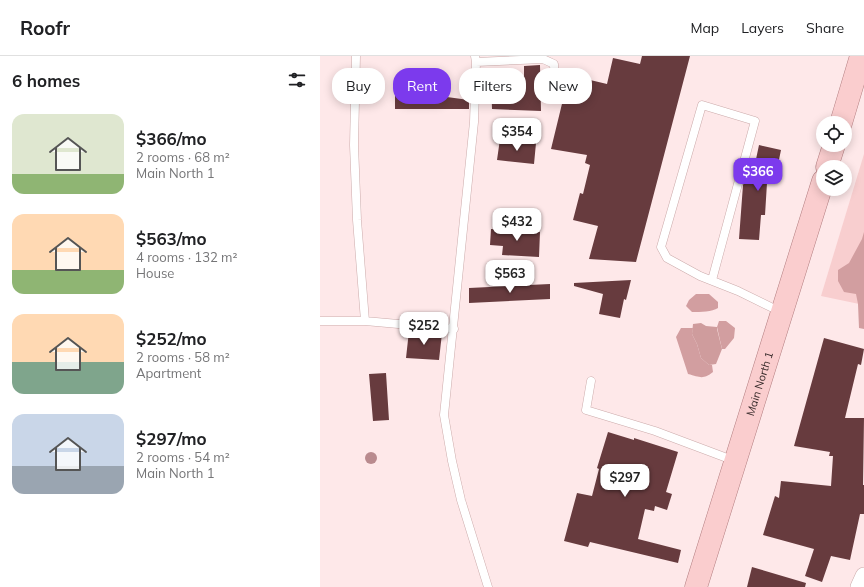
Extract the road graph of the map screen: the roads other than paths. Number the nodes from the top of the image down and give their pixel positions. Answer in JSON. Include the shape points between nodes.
{"nodes":[{"id":1,"x":356,"y":56,"type":"edge"},
{"id":2,"x":861,"y":56,"type":"edge"},
{"id":3,"x":475,"y":59,"type":"edge"},
{"id":4,"x":554,"y":68,"type":"edge"},
{"id":5,"x":843,"y":116,"type":"edge"},
{"id":6,"x":818,"y":196,"type":"edge"},
{"id":7,"x":712,"y":280,"type":"junction"},
{"id":8,"x":783,"y":313,"type":"junction"},
{"id":9,"x":320,"y":321,"type":"edge"},
{"id":10,"x":366,"y":322,"type":"junction"},
{"id":11,"x":454,"y":329,"type":"junction"},
{"id":12,"x":591,"y":381,"type":"dead end"},
{"id":13,"x":736,"y":461,"type":"junction"},
{"id":14,"x":864,"y":576,"type":"edge"},
{"id":15,"x":488,"y":587,"type":"edge"},
{"id":16,"x":696,"y":587,"type":"edge"},
{"id":17,"x":859,"y":587,"type":"edge"}],
"edges":[{"from":1,"to":10,"type":"lane","via":[[354,145],[357,220]]},
{"from":2,"to":5,"type":"main road"},
{"from":3,"to":4,"type":"lane","via":[[543,59],[554,64]]},
{"from":3,"to":11,"type":"lane","via":[[474,122]]},
{"from":6,"to":8,"type":"main road","name":"Main North 1"},
{"from":7,"to":7,"type":"lane","via":[[755,121],[702,105],[661,247],[667,258]]},
{"from":7,"to":8,"type":"lane"},
{"from":8,"to":13,"type":"main road","name":"Main North 1"},
{"from":9,"to":10,"type":"lane"},
{"from":10,"to":11,"type":"lane"},
{"from":11,"to":15,"type":"lane","via":[[444,415],[461,500]]},
{"from":12,"to":13,"type":"lane","via":[[586,410],[655,431]]},
{"from":13,"to":16,"type":"main road","name":"Main North 1"},
{"from":14,"to":17,"type":"street"}]}
